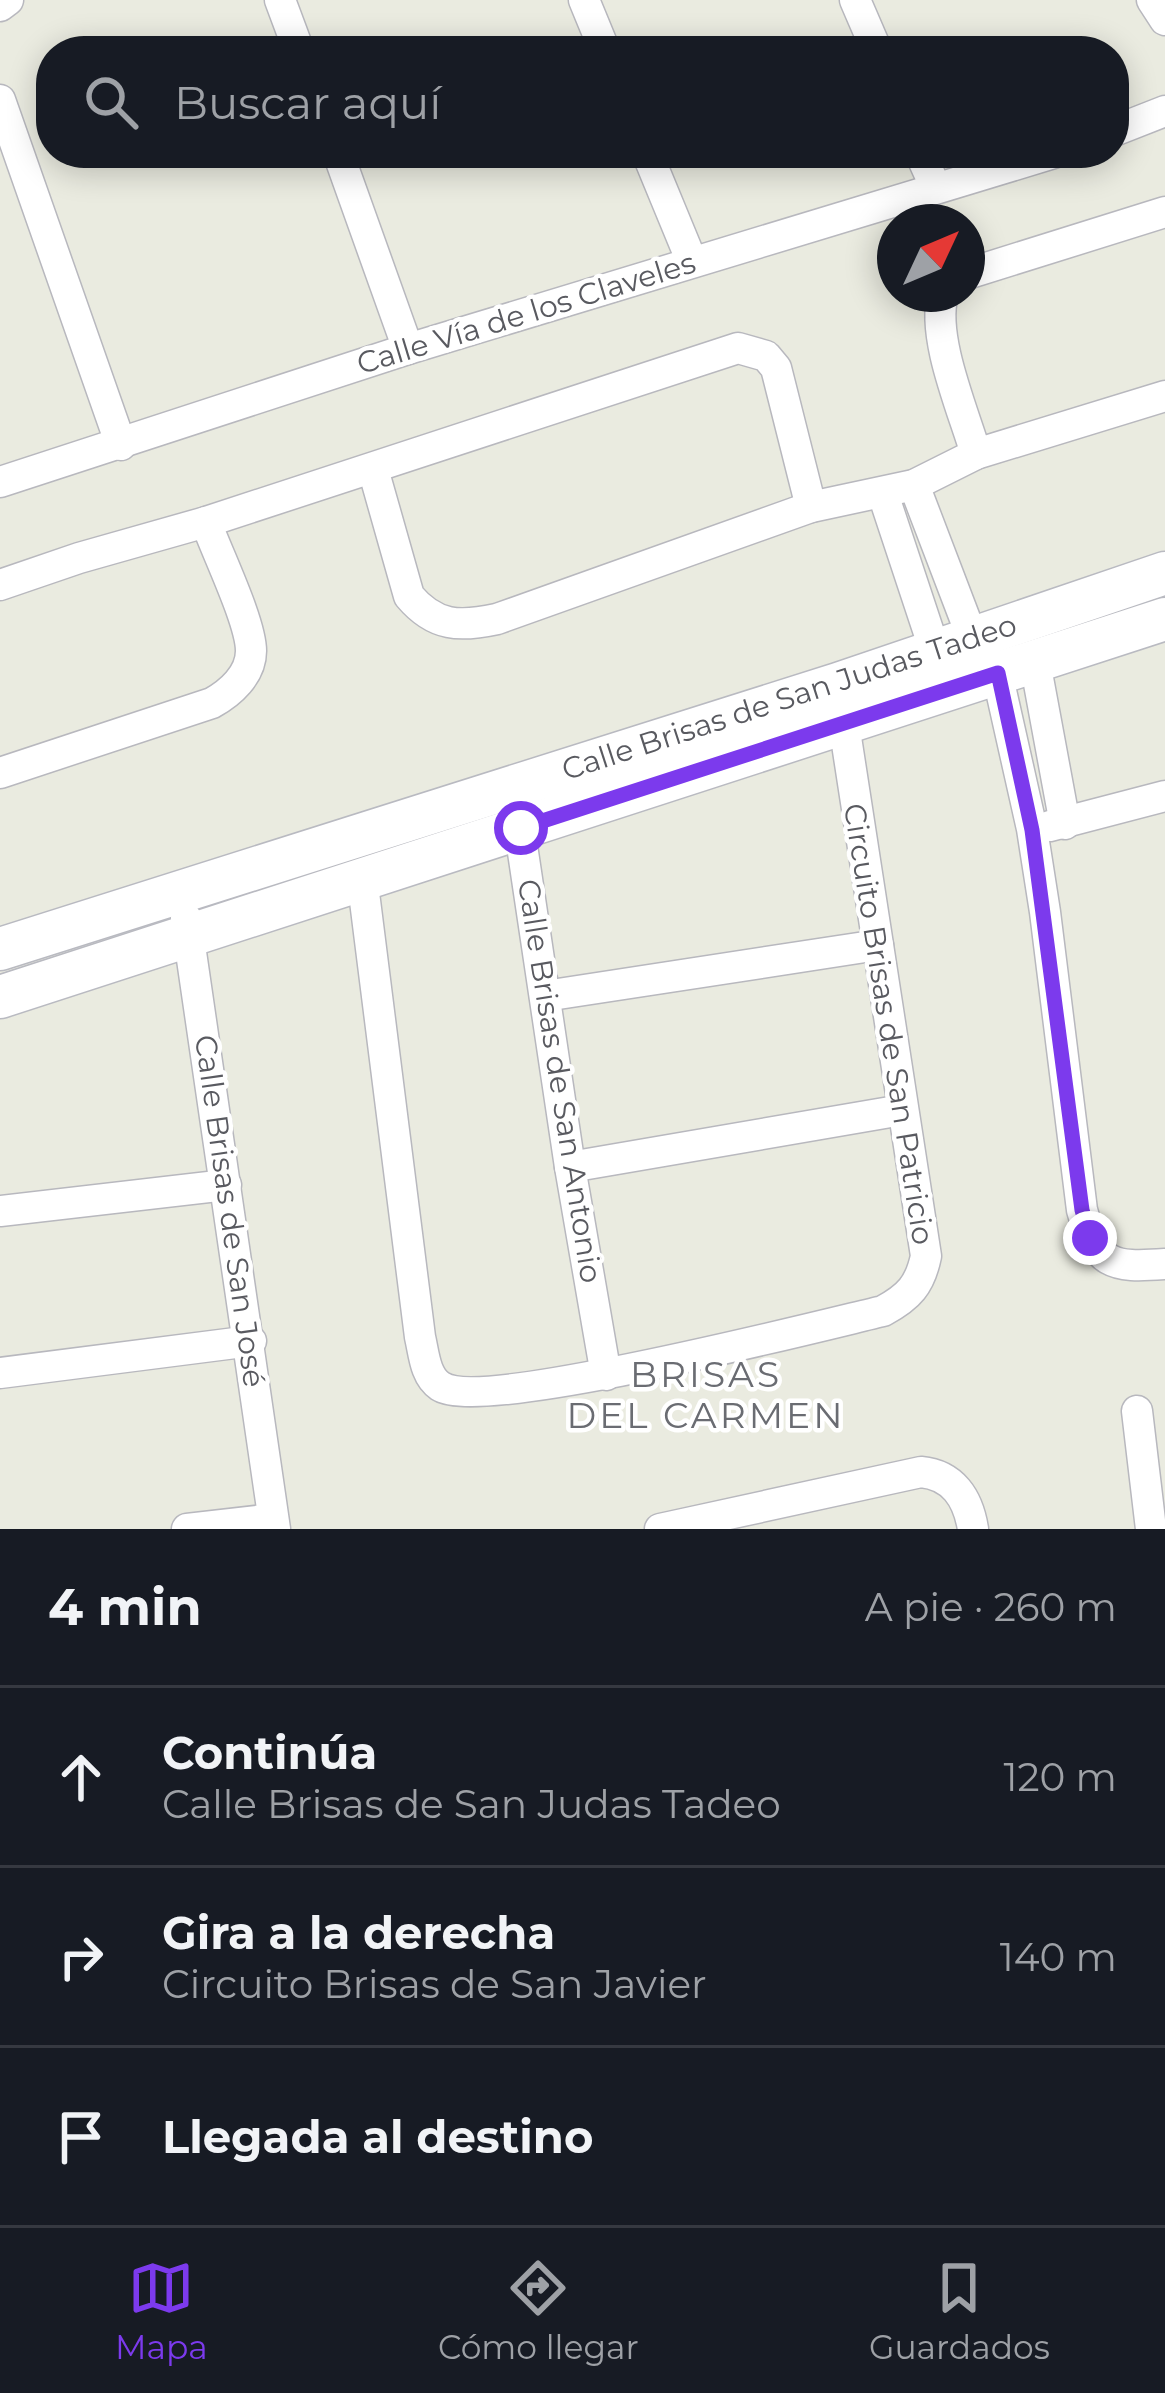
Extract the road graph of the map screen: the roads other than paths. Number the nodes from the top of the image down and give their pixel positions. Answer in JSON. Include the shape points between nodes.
{"nodes":[{"id":1,"x":8,"y":0,"type":"edge"},
{"id":2,"x":280,"y":0,"type":"edge"},
{"id":3,"x":584,"y":0,"type":"edge"},
{"id":4,"x":855,"y":0,"type":"edge"},
{"id":5,"x":1152,"y":0,"type":"edge"},
{"id":6,"x":0,"y":6,"type":"edge"},
{"id":7,"x":1165,"y":20,"type":"edge"},
{"id":8,"x":293,"y":36,"type":"edge"},
{"id":9,"x":599,"y":36,"type":"edge"},
{"id":10,"x":871,"y":36,"type":"edge"},
{"id":11,"x":0,"y":100,"type":"edge"},
{"id":12,"x":1165,"y":111,"type":"edge"},
{"id":13,"x":1129,"y":125,"type":"edge"},
{"id":14,"x":343,"y":168,"type":"edge"},
{"id":15,"x":653,"y":168,"type":"edge"},
{"id":16,"x":927,"y":168,"type":"edge"},
{"id":17,"x":1002,"y":168,"type":"edge"},
{"id":18,"x":935,"y":187,"type":"junction"},
{"id":19,"x":1165,"y":212,"type":"edge"},
{"id":20,"x":692,"y":262,"type":"junction"},
{"id":21,"x":985,"y":268,"type":"edge"},
{"id":22,"x":942,"y":312,"type":"edge"},
{"id":23,"x":408,"y":349,"type":"junction"},
{"id":24,"x":1165,"y":396,"type":"edge"},
{"id":25,"x":121,"y":446,"type":"junction"},
{"id":26,"x":976,"y":454,"type":"junction"},
{"id":27,"x":373,"y":469,"type":"junction"},
{"id":28,"x":0,"y":482,"type":"edge"},
{"id":29,"x":914,"y":485,"type":"junction"},
{"id":30,"x":883,"y":494,"type":"junction"},
{"id":31,"x":811,"y":507,"type":"junction"},
{"id":32,"x":206,"y":522,"type":"junction"},
{"id":33,"x":1165,"y":573,"type":"edge"},
{"id":34,"x":0,"y":585,"type":"edge"},
{"id":35,"x":1165,"y":619,"type":"edge"},
{"id":36,"x":953,"y":644,"type":"junction"},
{"id":37,"x":1017,"y":667,"type":"junction"},
{"id":38,"x":841,"y":704,"type":"junction"},
{"id":39,"x":0,"y":773,"type":"edge"},
{"id":40,"x":1165,"y":796,"type":"edge"},
{"id":41,"x":516,"y":808,"type":"junction"},
{"id":42,"x":1065,"y":824,"type":"junction"},
{"id":43,"x":1032,"y":830,"type":"junction"},
{"id":44,"x":362,"y":878,"type":"junction"},
{"id":45,"x":181,"y":893,"type":"junction"},
{"id":46,"x":191,"y":938,"type":"junction"},
{"id":47,"x":878,"y":945,"type":"junction"},
{"id":48,"x":0,"y":950,"type":"edge"},
{"id":49,"x":545,"y":996,"type":"junction"},
{"id":50,"x":0,"y":998,"type":"edge"},
{"id":51,"x":902,"y":1110,"type":"junction"},
{"id":52,"x":570,"y":1167,"type":"junction"},
{"id":53,"x":226,"y":1185,"type":"junction"},
{"id":54,"x":0,"y":1210,"type":"edge"},
{"id":55,"x":1165,"y":1264,"type":"edge"},
{"id":56,"x":250,"y":1341,"type":"junction"},
{"id":57,"x":0,"y":1373,"type":"edge"},
{"id":58,"x":606,"y":1375,"type":"junction"},
{"id":59,"x":1137,"y":1412,"type":"dead end"},
{"id":60,"x":788,"y":1516,"type":"edge"},
{"id":61,"x":274,"y":1524,"type":"edge"},
{"id":62,"x":187,"y":1529,"type":"edge"},
{"id":63,"x":660,"y":1529,"type":"edge"},
{"id":64,"x":973,"y":1529,"type":"edge"},
{"id":65,"x":1151,"y":1529,"type":"edge"}],
"edges":[{"from":1,"to":6,"type":"street"},
{"from":2,"to":8,"type":"street"},
{"from":3,"to":9,"type":"street"},
{"from":4,"to":10,"type":"street"},
{"from":5,"to":7,"type":"street"},
{"from":11,"to":25,"type":"street"},
{"from":12,"to":13,"type":"street"},
{"from":14,"to":23,"type":"street"},
{"from":15,"to":20,"type":"street"},
{"from":16,"to":18,"type":"street"},
{"from":17,"to":18,"type":"street","name":"Calle Vía de los Claveles"},
{"from":18,"to":20,"type":"street","name":"Calle Vía de los Claveles"},
{"from":19,"to":21,"type":"street"},
{"from":20,"to":23,"type":"street","name":"Calle Vía de los Claveles"},
{"from":22,"to":26,"type":"street","via":[[941,334]]},
{"from":23,"to":25,"type":"street","name":"Calle Vía de los Claveles"},
{"from":24,"to":26,"type":"street"},
{"from":25,"to":28,"type":"street","name":"Calle Vía de los Claveles"},
{"from":26,"to":29,"type":"street"},
{"from":27,"to":31,"type":"street","via":[[409,596],[453,626],[497,619]]},
{"from":27,"to":31,"type":"street","via":[[738,348],[776,368]]},
{"from":27,"to":32,"type":"street"},
{"from":29,"to":30,"type":"street"},
{"from":29,"to":36,"type":"street"},
{"from":30,"to":31,"type":"street"},
{"from":30,"to":36,"type":"street"},
{"from":32,"to":34,"type":"street"},
{"from":32,"to":39,"type":"street","via":[[250,643],[242,678],[212,703]]},
{"from":33,"to":36,"type":"street","name":"Calle Brisas de San Judas Tadeo"},
{"from":35,"to":37,"type":"street","name":"Calle Brisas de San Judas Tadeo"},
{"from":36,"to":38,"type":"street","name":"Calle Brisas de San Judas Tadeo"},
{"from":37,"to":38,"type":"street","name":"Calle Brisas de San Judas Tadeo"},
{"from":37,"to":42,"type":"street"},
{"from":37,"to":43,"type":"street"},
{"from":38,"to":41,"type":"street","name":"Calle Brisas de San Judas Tadeo"},
{"from":38,"to":47,"type":"street","name":"Circuito Brisas de San Patricio"},
{"from":40,"to":42,"type":"street"},
{"from":41,"to":44,"type":"street","name":"Calle Brisas de San Judas Tadeo"},
{"from":41,"to":45,"type":"street","name":"Calle Brisas de San Judas Tadeo"},
{"from":41,"to":49,"type":"street","name":"Calle Brisas de San Antonio"},
{"from":42,"to":43,"type":"street"},
{"from":43,"to":55,"type":"street","via":[[1090,1238],[1114,1264]]},
{"from":44,"to":46,"type":"street","name":"Calle Brisas de San Judas Tadeo"},
{"from":44,"to":58,"type":"street","name":"Circuito Brisas de San Patricio","via":[[427,1370],[442,1387],[468,1393]]},
{"from":45,"to":46,"type":"street","name":"Calle Brisas de San José"},
{"from":45,"to":48,"type":"street","name":"Calle Brisas de San Judas Tadeo"},
{"from":46,"to":50,"type":"street","name":"Calle Brisas de San Judas Tadeo"},
{"from":46,"to":53,"type":"street","name":"Calle Brisas de San José"},
{"from":47,"to":49,"type":"street"},
{"from":47,"to":51,"type":"street","name":"Circuito Brisas de San Patricio"},
{"from":49,"to":52,"type":"street","name":"Calle Brisas de San Antonio"},
{"from":51,"to":52,"type":"street"},
{"from":51,"to":58,"type":"street","name":"Circuito Brisas de San Patricio","via":[[926,1256],[911,1293],[883,1312]]},
{"from":52,"to":58,"type":"street","name":"Calle Brisas de San Antonio"},
{"from":53,"to":54,"type":"street"},
{"from":53,"to":56,"type":"street","name":"Calle Brisas de San José"},
{"from":56,"to":57,"type":"street"},
{"from":56,"to":61,"type":"street","name":"Calle Brisas de San José"},
{"from":59,"to":65,"type":"street"},
{"from":60,"to":63,"type":"street"},
{"from":60,"to":64,"type":"street","via":[[903,1474],[935,1473],[963,1496]]},
{"from":61,"to":62,"type":"street"}]}
